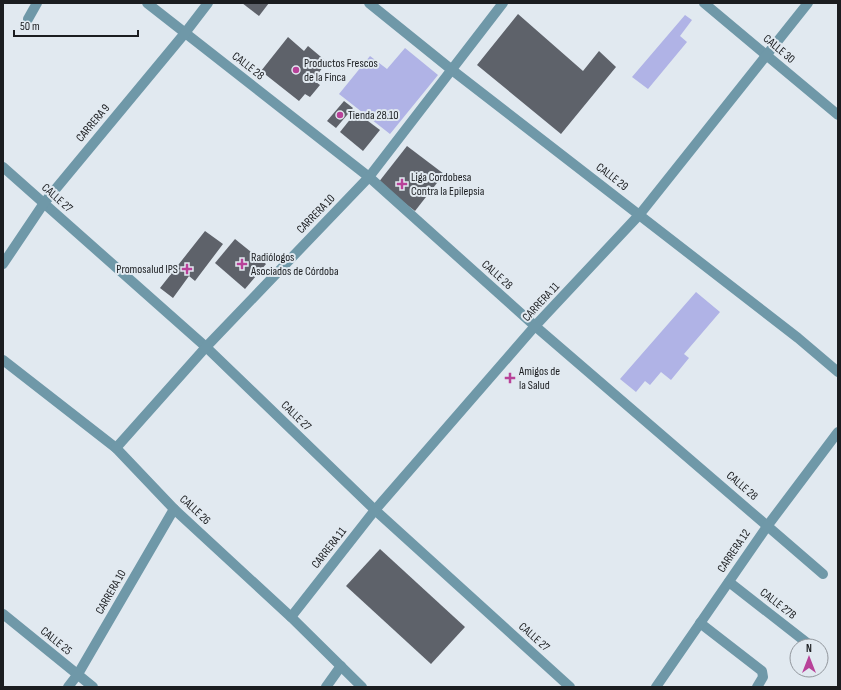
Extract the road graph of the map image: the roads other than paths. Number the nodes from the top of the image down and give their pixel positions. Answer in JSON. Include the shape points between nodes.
{"nodes":[{"id":1,"x":37,"y":3,"type":"edge"},
{"id":2,"x":147,"y":3,"type":"edge"},
{"id":3,"x":208,"y":3,"type":"edge"},
{"id":4,"x":369,"y":3,"type":"edge"},
{"id":5,"x":503,"y":3,"type":"edge"},
{"id":6,"x":704,"y":3,"type":"edge"},
{"id":7,"x":808,"y":3,"type":"edge"},
{"id":8,"x":28,"y":19,"type":"dead end"},
{"id":9,"x":185,"y":33,"type":"junction"},
{"id":10,"x":765,"y":55,"type":"junction"},
{"id":11,"x":452,"y":70,"type":"junction"},
{"id":12,"x":838,"y":115,"type":"edge"},
{"id":13,"x":3,"y":167,"type":"edge"},
{"id":14,"x":369,"y":177,"type":"junction"},
{"id":15,"x":44,"y":203,"type":"junction"},
{"id":16,"x":640,"y":214,"type":"junction"},
{"id":17,"x":3,"y":264,"type":"edge"},
{"id":18,"x":535,"y":326,"type":"junction"},
{"id":19,"x":206,"y":347,"type":"junction"},
{"id":20,"x":3,"y":360,"type":"edge"},
{"id":21,"x":838,"y":372,"type":"edge"},
{"id":22,"x":838,"y":432,"type":"edge"},
{"id":23,"x":116,"y":448,"type":"junction"},
{"id":24,"x":174,"y":509,"type":"junction"},
{"id":25,"x":374,"y":510,"type":"junction"},
{"id":26,"x":768,"y":525,"type":"junction"},
{"id":27,"x":823,"y":574,"type":"dead end"},
{"id":28,"x":729,"y":582,"type":"junction"},
{"id":29,"x":3,"y":614,"type":"edge"},
{"id":30,"x":291,"y":617,"type":"junction"},
{"id":31,"x":700,"y":624,"type":"junction"},
{"id":32,"x":801,"y":638,"type":"edge"},
{"id":33,"x":341,"y":666,"type":"junction"},
{"id":34,"x":78,"y":674,"type":"junction"},
{"id":35,"x":68,"y":687,"type":"edge"},
{"id":36,"x":93,"y":687,"type":"edge"},
{"id":37,"x":326,"y":687,"type":"edge"},
{"id":38,"x":362,"y":687,"type":"edge"},
{"id":39,"x":570,"y":687,"type":"edge"},
{"id":40,"x":656,"y":687,"type":"edge"},
{"id":41,"x":757,"y":687,"type":"edge"}],
"edges":[{"from":1,"to":8,"type":"street"},
{"from":2,"to":9,"type":"street","name":"CALLE 28"},
{"from":3,"to":9,"type":"street","name":"CARRERA 9"},
{"from":4,"to":11,"type":"street","name":"CALLE 29"},
{"from":5,"to":11,"type":"street","name":"CARRERA 10"},
{"from":6,"to":10,"type":"street","name":"CALLE 30"},
{"from":7,"to":10,"type":"street","name":"CARRERA 11"},
{"from":9,"to":14,"type":"street","name":"CALLE 28"},
{"from":9,"to":15,"type":"street","name":"CARRERA 9"},
{"from":10,"to":12,"type":"street","name":"CALLE 30"},
{"from":10,"to":16,"type":"street","name":"CARRERA 11"},
{"from":11,"to":14,"type":"street","name":"CARRERA 10"},
{"from":11,"to":16,"type":"street","name":"CALLE 29"},
{"from":13,"to":15,"type":"street","name":"CALLE 27"},
{"from":14,"to":18,"type":"street","name":"CALLE 28"},
{"from":14,"to":19,"type":"street","name":"CARRERA 10"},
{"from":15,"to":17,"type":"street","name":"CARRERA 9"},
{"from":15,"to":19,"type":"street","name":"CALLE 27"},
{"from":16,"to":18,"type":"street","name":"CARRERA 11"},
{"from":16,"to":21,"type":"street","name":"CALLE 29"},
{"from":18,"to":25,"type":"street","name":"CARRERA 11"},
{"from":18,"to":26,"type":"street","name":"CALLE 28"},
{"from":19,"to":23,"type":"street","name":"CARRERA 10"},
{"from":19,"to":25,"type":"street","name":"CALLE 27"},
{"from":20,"to":23,"type":"street","name":"CALLE 26"},
{"from":22,"to":26,"type":"street","name":"CARRERA 12"},
{"from":23,"to":24,"type":"street","name":"CALLE 26"},
{"from":24,"to":30,"type":"street","name":"CALLE 26"},
{"from":24,"to":34,"type":"street","name":"CARRERA 10"},
{"from":25,"to":30,"type":"street","name":"CARRERA 11"},
{"from":25,"to":39,"type":"street","name":"CALLE 27"},
{"from":26,"to":27,"type":"street","name":"CALLE 28"},
{"from":26,"to":28,"type":"street","name":"CARRERA 12"},
{"from":28,"to":31,"type":"street","name":"CARRERA 12"},
{"from":28,"to":32,"type":"street","name":"CALLE 27B"},
{"from":29,"to":34,"type":"street","name":"CALLE 25"},
{"from":30,"to":33,"type":"street","name":"CALLE 26"},
{"from":31,"to":40,"type":"street","name":"CARRERA 12"},
{"from":31,"to":41,"type":"street","via":[[762,671],[763,677]]},
{"from":33,"to":37,"type":"street"},
{"from":33,"to":38,"type":"street","name":"CALLE 26"},
{"from":34,"to":35,"type":"street","name":"CARRERA 10"},
{"from":34,"to":36,"type":"street","name":"CALLE 25"}]}
